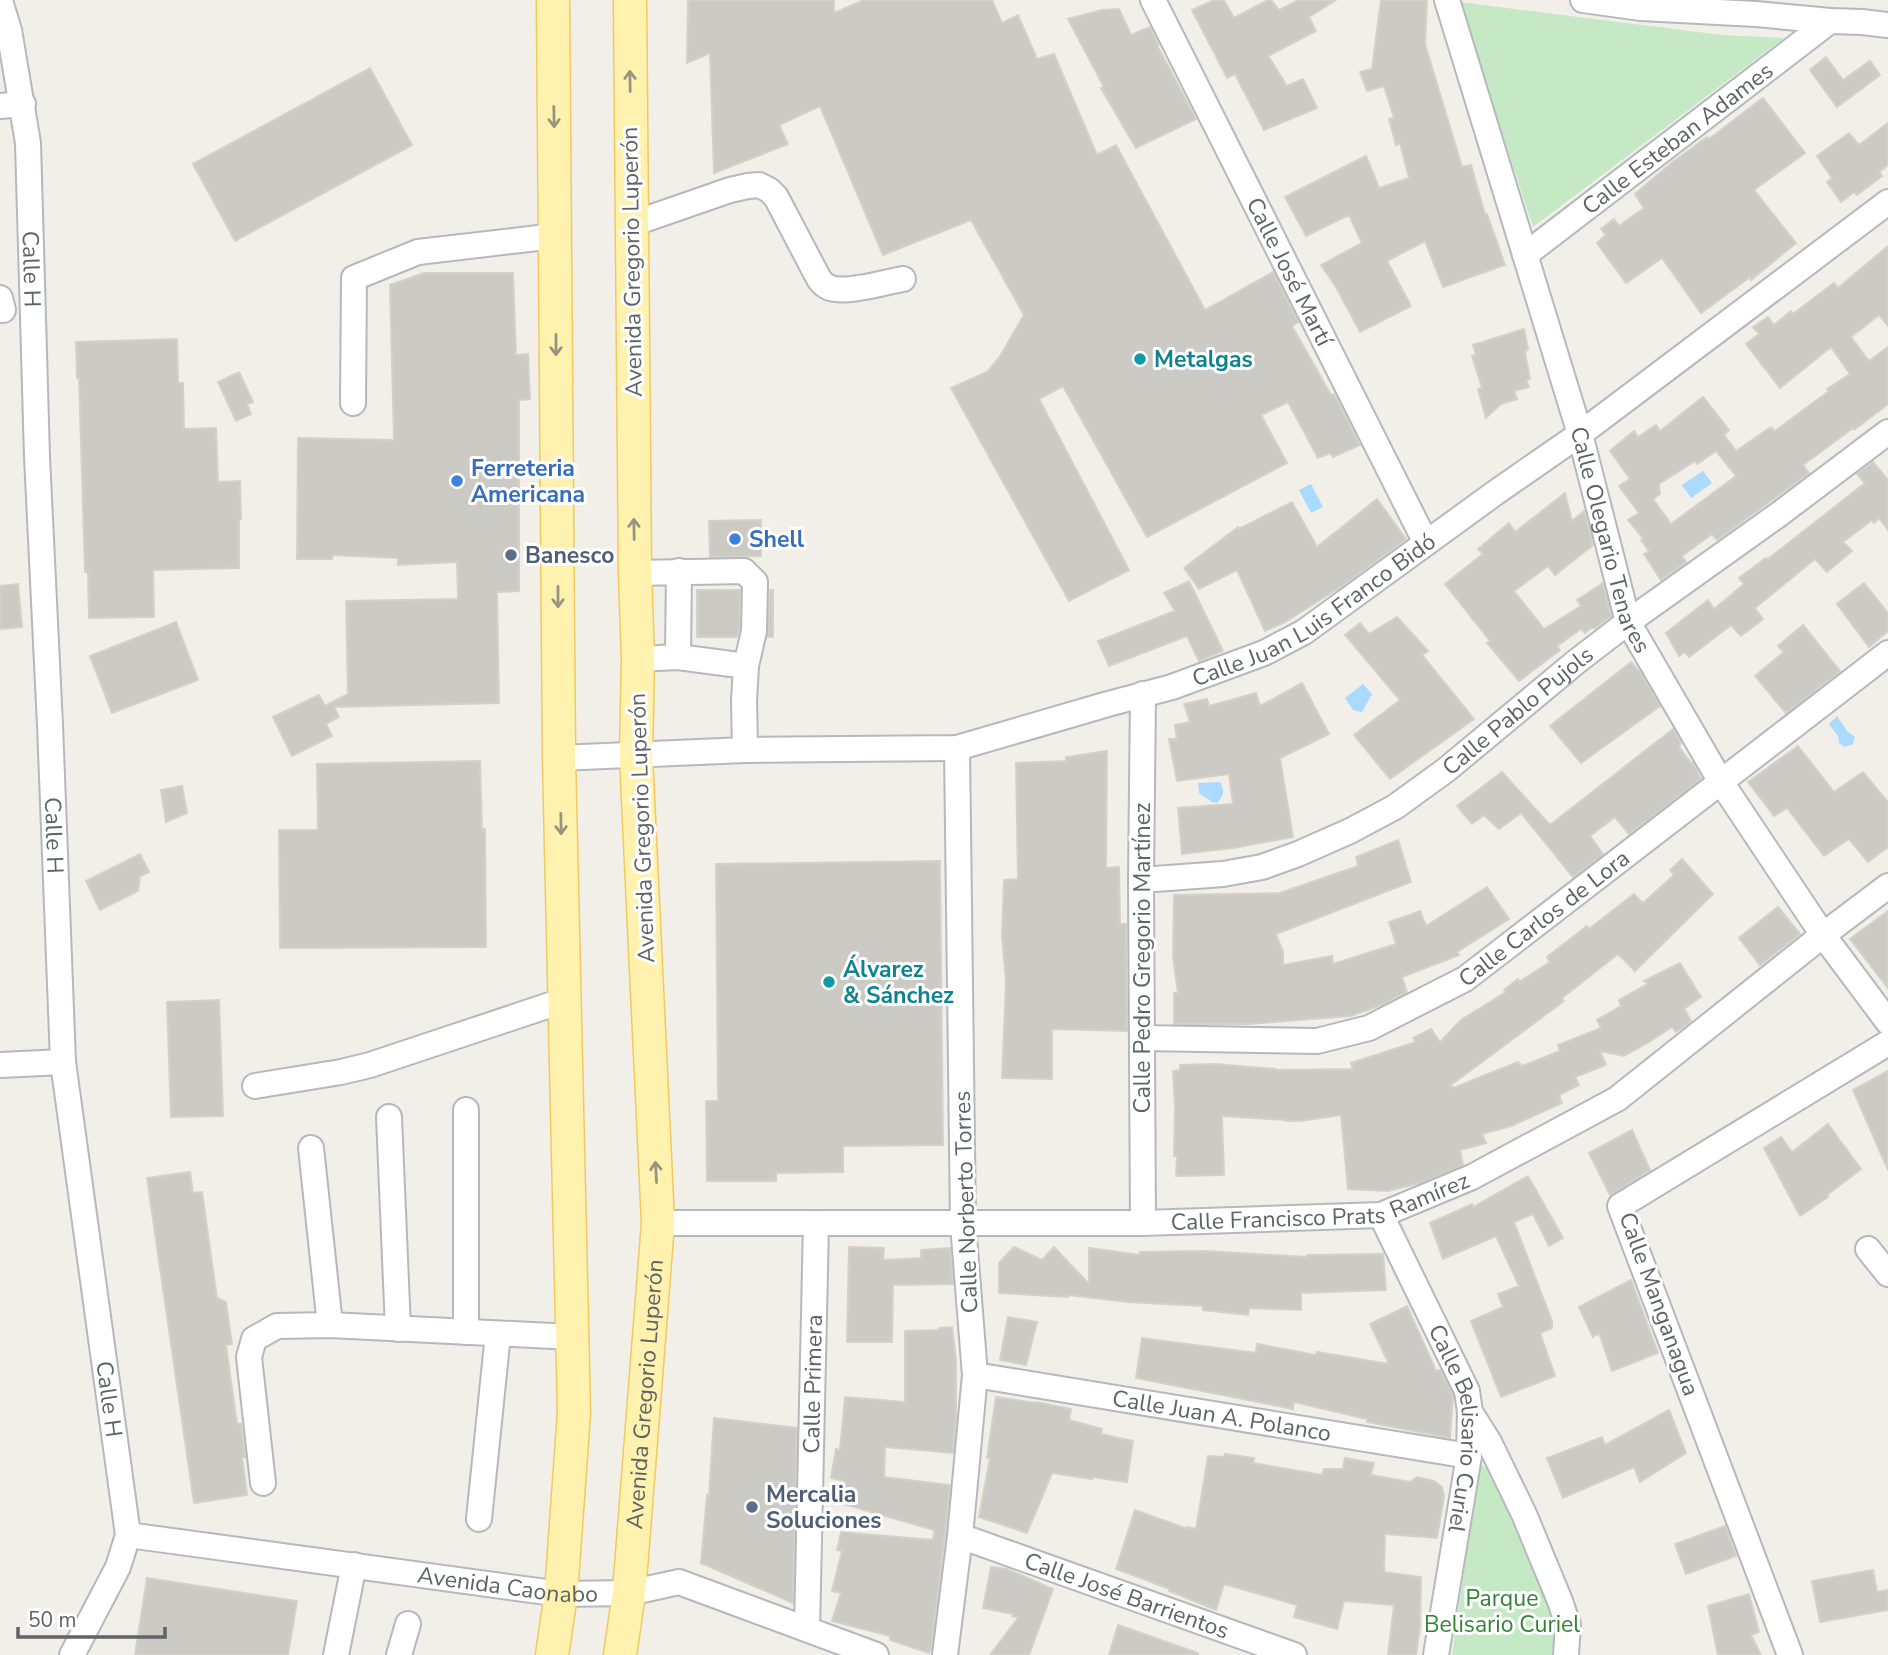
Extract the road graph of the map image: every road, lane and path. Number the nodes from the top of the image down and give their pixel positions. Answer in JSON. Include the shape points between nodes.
{"nodes":[{"id":1,"x":553,"y":0,"type":"edge"},
{"id":2,"x":629,"y":0,"type":"edge"},
{"id":3,"x":1153,"y":0,"type":"edge"},
{"id":4,"x":1447,"y":0,"type":"edge"},
{"id":5,"x":1583,"y":0,"type":"edge"},
{"id":6,"x":0,"y":1,"type":"edge"},
{"id":7,"x":1830,"y":21,"type":"junction"},
{"id":8,"x":1888,"y":25,"type":"edge"},
{"id":9,"x":11,"y":105,"type":"edge"},
{"id":10,"x":1888,"y":202,"type":"edge"},
{"id":11,"x":632,"y":224,"type":"junction"},
{"id":12,"x":555,"y":236,"type":"junction"},
{"id":13,"x":1525,"y":255,"type":"junction"},
{"id":14,"x":903,"y":279,"type":"dead end"},
{"id":15,"x":353,"y":403,"type":"dead end"},
{"id":16,"x":1888,"y":432,"type":"edge"},
{"id":17,"x":1580,"y":434,"type":"junction"},
{"id":18,"x":1426,"y":543,"type":"junction"},
{"id":19,"x":679,"y":571,"type":"junction"},
{"id":20,"x":635,"y":573,"type":"junction"},
{"id":21,"x":1628,"y":622,"type":"junction"},
{"id":22,"x":1888,"y":653,"type":"edge"},
{"id":23,"x":678,"y":657,"type":"junction"},
{"id":24,"x":638,"y":659,"type":"junction"},
{"id":25,"x":746,"y":666,"type":"junction"},
{"id":26,"x":1143,"y":694,"type":"junction"},
{"id":27,"x":957,"y":748,"type":"junction"},
{"id":28,"x":745,"y":750,"type":"junction"},
{"id":29,"x":636,"y":756,"type":"junction"},
{"id":30,"x":559,"y":758,"type":"junction"},
{"id":31,"x":1721,"y":782,"type":"junction"},
{"id":32,"x":1141,"y":880,"type":"junction"},
{"id":33,"x":1888,"y":886,"type":"edge"},
{"id":34,"x":1823,"y":935,"type":"junction"},
{"id":35,"x":565,"y":1000,"type":"junction"},
{"id":36,"x":1888,"y":1022,"type":"edge"},
{"id":37,"x":1142,"y":1038,"type":"junction"},
{"id":38,"x":1888,"y":1043,"type":"edge"},
{"id":39,"x":63,"y":1062,"type":"junction"},
{"id":40,"x":0,"y":1065,"type":"edge"},
{"id":41,"x":255,"y":1086,"type":"dead end"},
{"id":42,"x":466,"y":1110,"type":"dead end"},
{"id":43,"x":389,"y":1117,"type":"dead end"},
{"id":44,"x":311,"y":1148,"type":"dead end"},
{"id":45,"x":1381,"y":1214,"type":"junction"},
{"id":46,"x":658,"y":1223,"type":"junction"},
{"id":47,"x":1143,"y":1223,"type":"junction"},
{"id":48,"x":816,"y":1224,"type":"junction"},
{"id":49,"x":963,"y":1224,"type":"junction"},
{"id":50,"x":1868,"y":1249,"type":"dead end"},
{"id":51,"x":1888,"y":1274,"type":"edge"},
{"id":52,"x":330,"y":1325,"type":"junction"},
{"id":53,"x":398,"y":1329,"type":"junction"},
{"id":54,"x":466,"y":1332,"type":"junction"},
{"id":55,"x":498,"y":1334,"type":"junction"},
{"id":56,"x":572,"y":1337,"type":"junction"},
{"id":57,"x":975,"y":1375,"type":"junction"},
{"id":58,"x":1470,"y":1412,"type":"junction"},
{"id":59,"x":1469,"y":1456,"type":"junction"},
{"id":60,"x":263,"y":1483,"type":"dead end"},
{"id":61,"x":479,"y":1519,"type":"dead end"},
{"id":62,"x":128,"y":1535,"type":"junction"},
{"id":63,"x":960,"y":1536,"type":"junction"},
{"id":64,"x":354,"y":1565,"type":"junction"},
{"id":65,"x":629,"y":1593,"type":"junction"},
{"id":66,"x":561,"y":1594,"type":"junction"},
{"id":67,"x":408,"y":1624,"type":"dead end"},
{"id":68,"x":807,"y":1629,"type":"junction"},
{"id":69,"x":548,"y":1652,"type":"edge"},
{"id":70,"x":865,"y":1653,"type":"edge"},
{"id":71,"x":72,"y":1655,"type":"edge"},
{"id":72,"x":336,"y":1655,"type":"edge"},
{"id":73,"x":399,"y":1655,"type":"edge"},
{"id":74,"x":620,"y":1655,"type":"edge"},
{"id":75,"x":946,"y":1655,"type":"edge"},
{"id":76,"x":1294,"y":1655,"type":"edge"},
{"id":77,"x":1436,"y":1655,"type":"edge"},
{"id":78,"x":1566,"y":1655,"type":"edge"},
{"id":79,"x":1790,"y":1655,"type":"edge"}],
"edges":[{"from":1,"to":12,"type":"main road","one_way":true},
{"from":11,"to":2,"type":"main road","name":"Avenida Gregorio Luperón","one_way":true},
{"from":3,"to":18,"type":"street","name":"Calle José Martí"},
{"from":4,"to":13,"type":"street","name":"Calle Olegario Tenares"},
{"from":5,"to":7,"type":"street"},
{"from":6,"to":9,"type":"street","name":"Calle H","via":[[9,30]]},
{"from":7,"to":8,"type":"street"},
{"from":7,"to":13,"type":"street","name":"Calle Esteban Adames"},
{"from":9,"to":39,"type":"street","name":"Calle H","via":[[28,143]]},
{"from":10,"to":17,"type":"street","name":"Calle Juan Luis Franco Bidó"},
{"from":11,"to":14,"type":"street","via":[[730,190],[759,185],[776,197],[826,286],[847,289]]},
{"from":20,"to":11,"type":"main road","name":"Avenida Gregorio Luperón","one_way":true},
{"from":12,"to":15,"type":"street","via":[[418,252],[354,278]]},
{"from":12,"to":30,"type":"main road","one_way":true},
{"from":13,"to":17,"type":"street","name":"Calle Olegario Tenares"},
{"from":16,"to":21,"type":"street","name":"Calle Pablo Pujols"},
{"from":17,"to":18,"type":"street","name":"Calle Juan Luis Franco Bidó"},
{"from":17,"to":21,"type":"street","name":"Calle Olegario Tenares"},
{"from":18,"to":26,"type":"street","name":"Calle Juan Luis Franco Bidó","via":[[1304,632],[1228,668]]},
{"from":19,"to":20,"type":"street"},
{"from":19,"to":23,"type":"street"},
{"from":19,"to":25,"type":"street","via":[[744,571],[755,582],[754,631]]},
{"from":20,"to":24,"type":"main road","name":"Avenida Gregorio Luperón"},
{"from":21,"to":31,"type":"street","name":"Calle Olegario Tenares"},
{"from":21,"to":32,"type":"street","name":"Calle Pablo Pujols","via":[[1446,770],[1395,807],[1350,831],[1262,867]]},
{"from":22,"to":31,"type":"street","name":"Calle Carlos de Lora"},
{"from":23,"to":24,"type":"street"},
{"from":23,"to":25,"type":"street"},
{"from":24,"to":29,"type":"main road","name":"Avenida Gregorio Luperón"},
{"from":25,"to":28,"type":"street"},
{"from":26,"to":27,"type":"street","name":"Calle Juan Luis Franco Bidó"},
{"from":26,"to":32,"type":"street","name":"Calle Pedro Gregorio Martínez"},
{"from":27,"to":28,"type":"street","name":"Calle Juan Luis Franco Bidó"},
{"from":27,"to":49,"type":"street","name":"Calle Norberto Torres"},
{"from":28,"to":29,"type":"street","name":"Calle Juan Luis Franco Bidó"},
{"from":29,"to":30,"type":"street","name":"Calle Juan Luis Franco Bidó"},
{"from":46,"to":29,"type":"main road","name":"Avenida Gregorio Luperón","one_way":true},
{"from":30,"to":35,"type":"main road","one_way":true},
{"from":31,"to":34,"type":"street","name":"Calle Olegario Tenares"},
{"from":31,"to":37,"type":"street","name":"Calle Carlos de Lora","via":[[1465,979],[1369,1028],[1317,1041]]},
{"from":32,"to":37,"type":"street","name":"Calle Pedro Gregorio Martínez"},
{"from":33,"to":34,"type":"street","name":"Calle Francisco Prats Ramírez"},
{"from":34,"to":36,"type":"street","name":"Calle Olegario Tenares"},
{"from":34,"to":45,"type":"street","name":"Calle Francisco Prats Ramírez","via":[[1617,1099],[1472,1177]]},
{"from":35,"to":41,"type":"street","via":[[370,1065]]},
{"from":35,"to":56,"type":"main road"},
{"from":37,"to":47,"type":"street","name":"Calle Pedro Gregorio Martínez"},
{"from":38,"to":79,"type":"street","name":"Calle Manganagua","via":[[1620,1206]]},
{"from":39,"to":40,"type":"street"},
{"from":39,"to":62,"type":"street","name":"Calle H"},
{"from":42,"to":54,"type":"street"},
{"from":43,"to":53,"type":"street"},
{"from":44,"to":52,"type":"street"},
{"from":45,"to":47,"type":"street","name":"Calle Francisco Prats Ramírez"},
{"from":45,"to":58,"type":"street","name":"Calle Belisario Curiel","via":[[1467,1391]]},
{"from":46,"to":48,"type":"street","name":"Calle Francisco Prats Ramírez"},
{"from":46,"to":65,"type":"main road","name":"Avenida Gregorio Luperón"},
{"from":47,"to":49,"type":"street","name":"Calle Francisco Prats Ramírez"},
{"from":48,"to":49,"type":"street","name":"Calle Francisco Prats Ramírez"},
{"from":48,"to":68,"type":"street","name":"Calle Primera"},
{"from":49,"to":57,"type":"street","name":"Calle Norberto Torres"},
{"from":50,"to":51,"type":"street"},
{"from":52,"to":53,"type":"street"},
{"from":52,"to":60,"type":"street","via":[[277,1326],[254,1339],[249,1357]]},
{"from":53,"to":54,"type":"street"},
{"from":54,"to":55,"type":"street"},
{"from":55,"to":56,"type":"street"},
{"from":55,"to":61,"type":"street"},
{"from":56,"to":66,"type":"main road","via":[[574,1413]]},
{"from":57,"to":59,"type":"street","name":"Calle Juan A. Polanco"},
{"from":57,"to":63,"type":"street","name":"Calle Norberto Torres"},
{"from":58,"to":59,"type":"street","name":"Calle Belisario Curiel"},
{"from":58,"to":78,"type":"street","via":[[1518,1502],[1560,1601],[1569,1625]]},
{"from":59,"to":77,"type":"street","name":"Calle Belisario Curiel"},
{"from":62,"to":64,"type":"street","name":"Avenida Caonabo"},
{"from":62,"to":71,"type":"street","name":"Calle H","via":[[118,1567]]},
{"from":63,"to":75,"type":"street","name":"Calle Norberto Torres"},
{"from":63,"to":76,"type":"street","name":"Calle José Barrientos"},
{"from":64,"to":66,"type":"street","name":"Avenida Caonabo"},
{"from":64,"to":72,"type":"street"},
{"from":65,"to":66,"type":"street","name":"Avenida Caonabo"},
{"from":65,"to":68,"type":"street","name":"Avenida Caonabo","via":[[679,1582]]},
{"from":65,"to":74,"type":"main road","name":"Avenida Gregorio Luperón"},
{"from":66,"to":69,"type":"main road"},
{"from":67,"to":73,"type":"street"},
{"from":68,"to":70,"type":"street","name":"Avenida Caonabo"}]}
